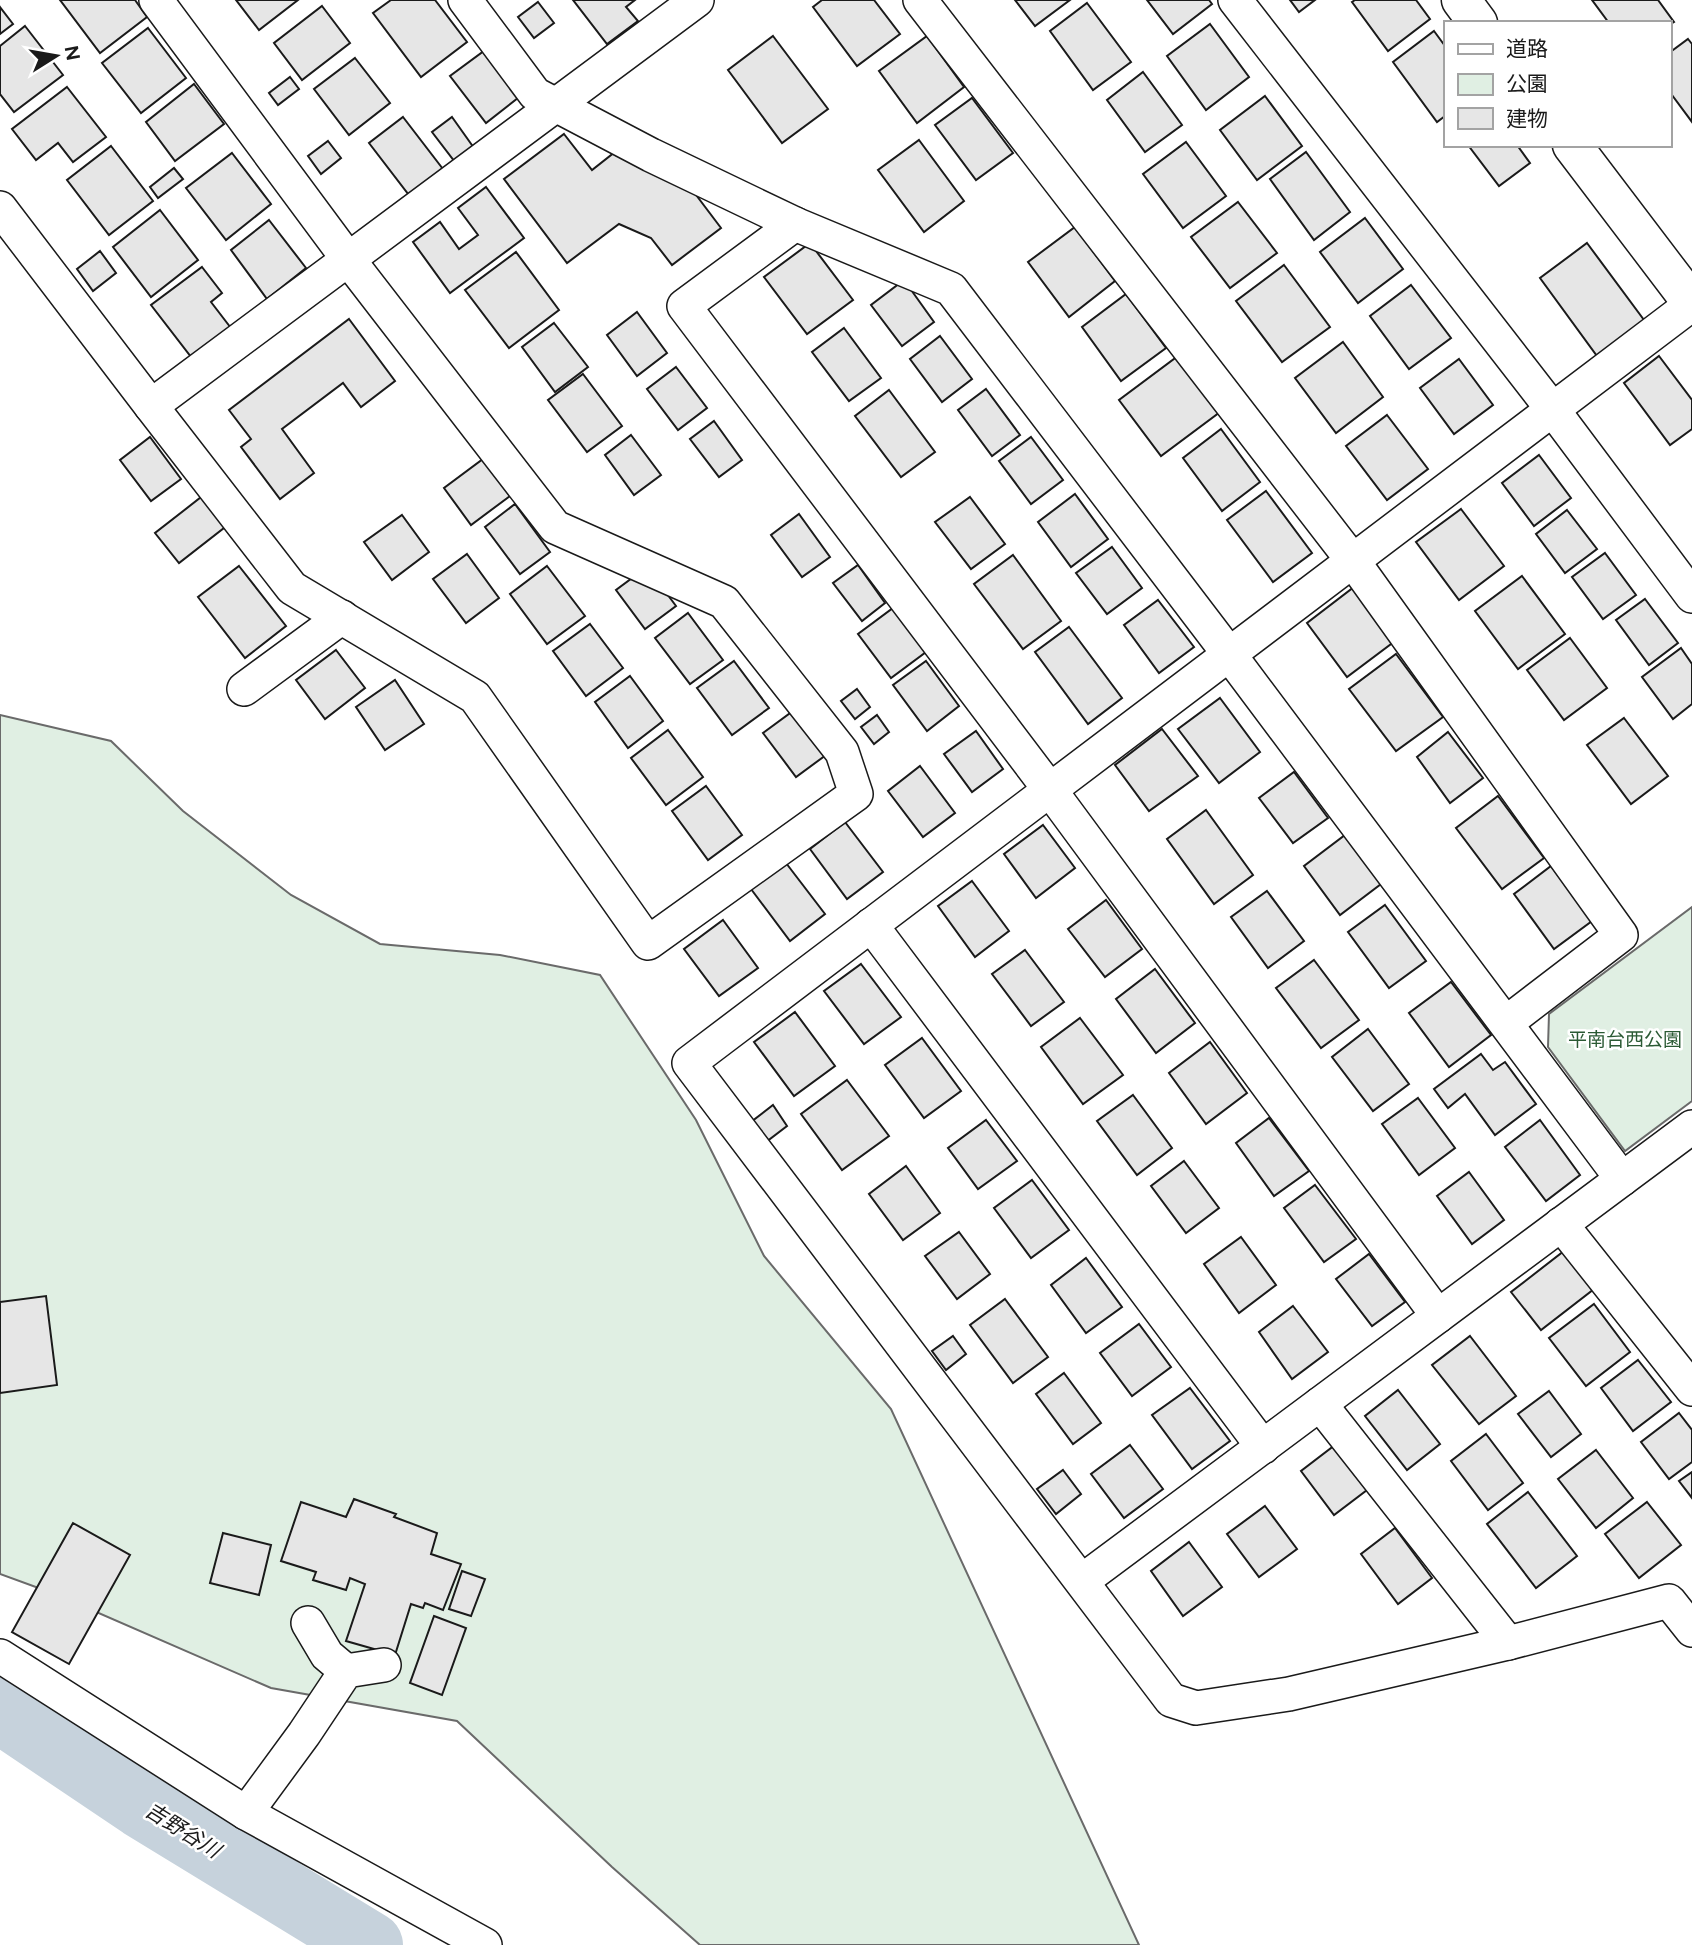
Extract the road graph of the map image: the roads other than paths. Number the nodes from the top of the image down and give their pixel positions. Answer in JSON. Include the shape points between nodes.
{"nodes":[{"id":1,"x":156,"y":0,"type":"edge"},
{"id":2,"x":465,"y":0,"type":"edge"},
{"id":3,"x":696,"y":0,"type":"edge"},
{"id":4,"x":919,"y":0,"type":"edge"},
{"id":5,"x":1235,"y":0,"type":"edge"},
{"id":6,"x":1461,"y":0,"type":"edge"},
{"id":7,"x":1477,"y":21,"type":"edge"},
{"id":8,"x":557,"y":104,"type":"junction"},
{"id":9,"x":1574,"y":147,"type":"edge"},
{"id":10,"x":5,"y":224,"type":"edge"},
{"id":11,"x":795,"y":224,"type":"junction"},
{"id":12,"x":348,"y":259,"type":"junction"},
{"id":13,"x":1692,"y":304,"type":"edge"},
{"id":14,"x":150,"y":406,"type":"junction"},
{"id":15,"x":1553,"y":410,"type":"junction"},
{"id":16,"x":1353,"y":561,"type":"junction"},
{"id":17,"x":1692,"y":596,"type":"edge"},
{"id":18,"x":342,"y":617,"type":"junction"},
{"id":19,"x":1229,"y":654,"type":"junction"},
{"id":20,"x":244,"y":690,"type":"dead end"},
{"id":21,"x":1050,"y":790,"type":"junction"},
{"id":22,"x":871,"y":925,"type":"junction"},
{"id":23,"x":1506,"y":1023,"type":"junction"},
{"id":24,"x":1692,"y":1127,"type":"edge"},
{"id":25,"x":1622,"y":1179,"type":"junction"},
{"id":26,"x":1561,"y":1224,"type":"junction"},
{"id":27,"x":1438,"y":1316,"type":"junction"},
{"id":28,"x":1692,"y":1389,"type":"edge"},
{"id":29,"x":1320,"y":1404,"type":"junction"},
{"id":30,"x":1263,"y":1447,"type":"junction"},
{"id":31,"x":1082,"y":1581,"type":"junction"},
{"id":32,"x":308,"y":1623,"type":"dead end"},
{"id":33,"x":1692,"y":1630,"type":"edge"},
{"id":34,"x":1507,"y":1643,"type":"junction"},
{"id":35,"x":0,"y":1656,"type":"edge"},
{"id":36,"x":384,"y":1665,"type":"dead end"},
{"id":37,"x":346,"y":1671,"type":"junction"},
{"id":38,"x":246,"y":1813,"type":"junction"},
{"id":39,"x":485,"y":1945,"type":"edge"}],
"edges":[{"from":1,"to":12,"type":"street"},
{"from":2,"to":8,"type":"street","via":[[535,94]]},
{"from":3,"to":8,"type":"street"},
{"from":4,"to":16,"type":"street"},
{"from":5,"to":15,"type":"street"},
{"from":6,"to":7,"type":"street"},
{"from":8,"to":11,"type":"street"},
{"from":8,"to":12,"type":"street"},
{"from":9,"to":13,"type":"street"},
{"from":10,"to":14,"type":"street"},
{"from":11,"to":19,"type":"street","via":[[951,289]]},
{"from":11,"to":21,"type":"street","via":[[684,306]]},
{"from":12,"to":14,"type":"street"},
{"from":12,"to":18,"type":"street","via":[[555,527],[724,602],[842,752],[856,794],[648,943],[475,697]]},
{"from":13,"to":15,"type":"street"},
{"from":14,"to":18,"type":"street","via":[[292,587]]},
{"from":15,"to":16,"type":"street"},
{"from":15,"to":17,"type":"street"},
{"from":16,"to":19,"type":"street"},
{"from":16,"to":23,"type":"street","via":[[1621,935]]},
{"from":18,"to":20,"type":"street"},
{"from":19,"to":21,"type":"street"},
{"from":19,"to":23,"type":"street"},
{"from":21,"to":22,"type":"street"},
{"from":21,"to":27,"type":"street"},
{"from":22,"to":30,"type":"street"},
{"from":22,"to":31,"type":"street","via":[[689,1063]]},
{"from":23,"to":25,"type":"street"},
{"from":24,"to":25,"type":"street"},
{"from":25,"to":26,"type":"street"},
{"from":26,"to":27,"type":"street"},
{"from":26,"to":28,"type":"street"},
{"from":27,"to":29,"type":"street"},
{"from":29,"to":30,"type":"street"},
{"from":29,"to":34,"type":"street"},
{"from":30,"to":31,"type":"street"},
{"from":31,"to":34,"type":"street","via":[[1171,1700],[1196,1708],[1289,1694]]},
{"from":32,"to":37,"type":"street","via":[[327,1655]]},
{"from":33,"to":34,"type":"street","via":[[1669,1601]]},
{"from":35,"to":38,"type":"street"},
{"from":36,"to":37,"type":"street"},
{"from":37,"to":38,"type":"street"},
{"from":38,"to":39,"type":"street"}]}
